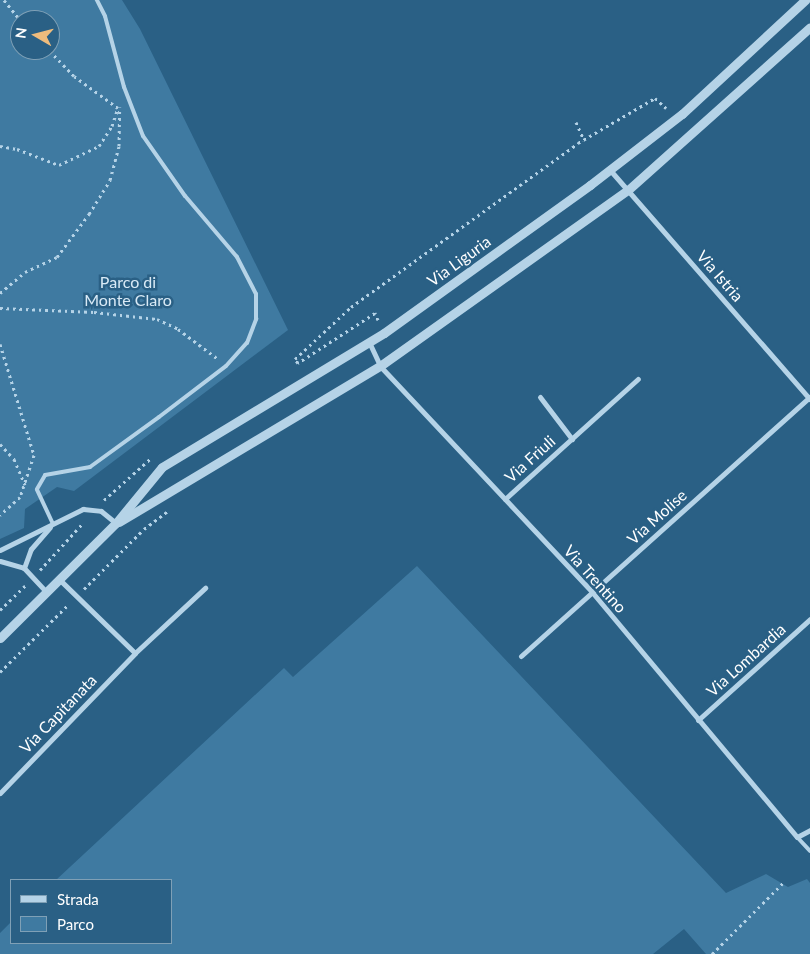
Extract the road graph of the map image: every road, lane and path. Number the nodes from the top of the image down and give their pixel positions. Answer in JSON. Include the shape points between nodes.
{"nodes":[{"id":1,"x":4,"y":0,"type":"edge"},
{"id":2,"x":97,"y":0,"type":"edge"},
{"id":3,"x":805,"y":0,"type":"edge"},
{"id":4,"x":12,"y":10,"type":"edge"},
{"id":5,"x":810,"y":27,"type":"edge"},
{"id":6,"x":59,"y":60,"type":"edge"},
{"id":7,"x":130,"y":102,"type":"junction"},
{"id":8,"x":672,"y":103,"type":"dead end"},
{"id":9,"x":118,"y":108,"type":"junction"},
{"id":10,"x":666,"y":108,"type":"junction"},
{"id":11,"x":660,"y":113,"type":"dead end"},
{"id":12,"x":576,"y":122,"type":"dead end"},
{"id":13,"x":584,"y":140,"type":"junction"},
{"id":14,"x":0,"y":146,"type":"edge"},
{"id":15,"x":610,"y":170,"type":"junction"},
{"id":16,"x":628,"y":190,"type":"junction"},
{"id":17,"x":0,"y":294,"type":"edge"},
{"id":18,"x":0,"y":308,"type":"edge"},
{"id":19,"x":386,"y":314,"type":"dead end"},
{"id":20,"x":378,"y":320,"type":"junction"},
{"id":21,"x":370,"y":325,"type":"dead end"},
{"id":22,"x":353,"y":335,"type":"dead end"},
{"id":23,"x":369,"y":342,"type":"junction"},
{"id":24,"x":0,"y":344,"type":"edge"},
{"id":25,"x":226,"y":366,"type":"junction"},
{"id":26,"x":380,"y":366,"type":"junction"},
{"id":27,"x":295,"y":370,"type":"dead end"},
{"id":28,"x":638,"y":378,"type":"dead end"},
{"id":29,"x":540,"y":397,"type":"dead end"},
{"id":30,"x":810,"y":398,"type":"edge"},
{"id":31,"x":572,"y":438,"type":"junction"},
{"id":32,"x":0,"y":444,"type":"edge"},
{"id":33,"x":152,"y":457,"type":"dead end"},
{"id":34,"x":25,"y":485,"type":"junction"},
{"id":35,"x":38,"y":489,"type":"junction"},
{"id":36,"x":505,"y":499,"type":"junction"},
{"id":37,"x":94,"y":511,"type":"junction"},
{"id":38,"x":0,"y":515,"type":"edge"},
{"id":39,"x":116,"y":523,"type":"junction"},
{"id":40,"x":53,"y":524,"type":"junction"},
{"id":41,"x":0,"y":550,"type":"edge"},
{"id":42,"x":0,"y":561,"type":"edge"},
{"id":43,"x":24,"y":568,"type":"junction"},
{"id":44,"x":32,"y":578,"type":"junction"},
{"id":45,"x":59,"y":579,"type":"junction"},
{"id":46,"x":205,"y":588,"type":"dead end"},
{"id":47,"x":46,"y":592,"type":"junction"},
{"id":48,"x":592,"y":592,"type":"junction"},
{"id":49,"x":0,"y":610,"type":"edge"},
{"id":50,"x":810,"y":619,"type":"edge"},
{"id":51,"x":0,"y":638,"type":"edge"},
{"id":52,"x":135,"y":652,"type":"junction"},
{"id":53,"x":521,"y":656,"type":"dead end"},
{"id":54,"x":698,"y":720,"type":"junction"},
{"id":55,"x":0,"y":794,"type":"edge"},
{"id":56,"x":810,"y":830,"type":"edge"},
{"id":57,"x":797,"y":836,"type":"junction"},
{"id":58,"x":810,"y":851,"type":"edge"},
{"id":59,"x":783,"y":883,"type":"dead end"},
{"id":60,"x":712,"y":954,"type":"edge"}],
"edges":[{"from":1,"to":4,"type":"path"},
{"from":2,"to":7,"type":"lane","via":[[106,16]]},
{"from":3,"to":15,"type":"street","name":"Via Liguria","via":[[682,114]]},
{"from":5,"to":16,"type":"street","name":"Via Liguria"},
{"from":6,"to":9,"type":"path","via":[[74,76]]},
{"from":7,"to":9,"type":"path"},
{"from":7,"to":25,"type":"lane","via":[[143,136],[185,196],[237,257],[256,294],[256,319],[247,343]]},
{"from":8,"to":10,"type":"path"},
{"from":9,"to":14,"type":"path","via":[[112,126],[99,146],[59,165]]},
{"from":9,"to":17,"type":"path","via":[[119,146],[110,180],[56,257],[24,272]]},
{"from":10,"to":11,"type":"path"},
{"from":10,"to":13,"type":"path","via":[[655,98]]},
{"from":12,"to":13,"type":"path"},
{"from":13,"to":20,"type":"path","via":[[351,307],[295,359],[298,363],[375,313]]},
{"from":15,"to":16,"type":"street","name":"Via Istria"},
{"from":15,"to":23,"type":"street","name":"Via Liguria"},
{"from":16,"to":26,"type":"street","name":"Via Liguria"},
{"from":16,"to":30,"type":"street","name":"Via Istria"},
{"from":18,"to":25,"type":"path","via":[[94,312],[157,319],[178,329]]},
{"from":19,"to":20,"type":"path"},
{"from":20,"to":21,"type":"path"},
{"from":22,"to":27,"type":"path"},
{"from":23,"to":26,"type":"street","name":"Via Trentino"},
{"from":23,"to":39,"type":"street","name":"Via Liguria","via":[[162,467]]},
{"from":24,"to":34,"type":"path","via":[[34,455]]},
{"from":25,"to":35,"type":"lane","via":[[90,467],[45,474]]},
{"from":26,"to":36,"type":"street","name":"Via Trentino"},
{"from":26,"to":39,"type":"street","name":"Via Liguria"},
{"from":28,"to":31,"type":"street","name":"Via Friuli"},
{"from":29,"to":31,"type":"street","name":"Via Friuli"},
{"from":30,"to":48,"type":"street","name":"Via Molise"},
{"from":31,"to":36,"type":"street","name":"Via Friuli"},
{"from":32,"to":34,"type":"path","via":[[14,459]]},
{"from":33,"to":37,"type":"path"},
{"from":34,"to":35,"type":"path"},
{"from":34,"to":38,"type":"path","via":[[20,497]]},
{"from":35,"to":40,"type":"lane"},
{"from":36,"to":48,"type":"street","name":"Via Trentino"},
{"from":37,"to":39,"type":"street","via":[[101,511]]},
{"from":37,"to":40,"type":"street","via":[[83,509]]},
{"from":37,"to":44,"type":"path"},
{"from":39,"to":45,"type":"street","name":"Via Liguria"},
{"from":40,"to":41,"type":"street"},
{"from":40,"to":43,"type":"street","via":[[36,541]]},
{"from":42,"to":43,"type":"street"},
{"from":43,"to":44,"type":"street"},
{"from":44,"to":47,"type":"street"},
{"from":44,"to":49,"type":"path"},
{"from":45,"to":47,"type":"street","name":"Via Liguria"},
{"from":45,"to":52,"type":"street"},
{"from":46,"to":52,"type":"street","name":"Via Capitanata"},
{"from":47,"to":51,"type":"street","name":"Via Liguria"},
{"from":48,"to":53,"type":"street","name":"Via Molise"},
{"from":48,"to":54,"type":"street","name":"Via Trentino"},
{"from":50,"to":54,"type":"street","name":"Via Lombardia"},
{"from":52,"to":55,"type":"street","name":"Via Capitanata"},
{"from":54,"to":57,"type":"street","name":"Via Trentino"},
{"from":56,"to":57,"type":"street"},
{"from":57,"to":58,"type":"lane"},
{"from":59,"to":60,"type":"path"}]}
